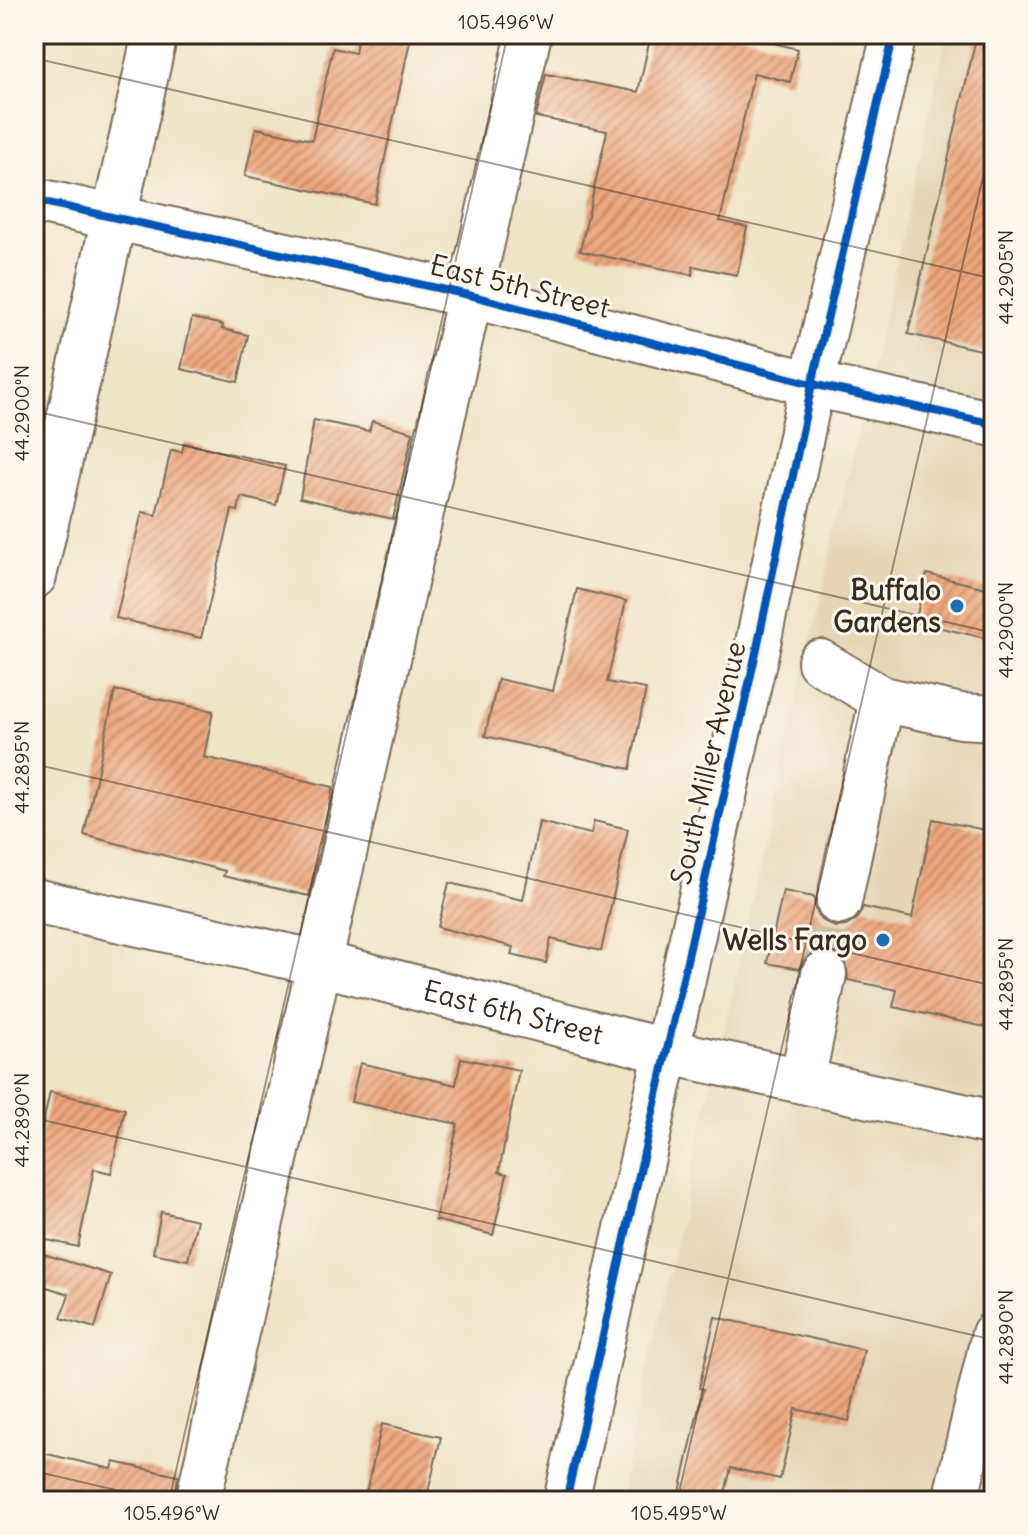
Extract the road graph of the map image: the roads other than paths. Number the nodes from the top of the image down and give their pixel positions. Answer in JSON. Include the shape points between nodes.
{"nodes":[{"id":1,"x":155,"y":34,"type":"edge"},
{"id":2,"x":529,"y":34,"type":"edge"},
{"id":3,"x":894,"y":34,"type":"edge"},
{"id":4,"x":34,"y":200,"type":"edge"},
{"id":5,"x":113,"y":217,"type":"junction"},
{"id":6,"x":469,"y":295,"type":"junction"},
{"id":7,"x":812,"y":384,"type":"junction"},
{"id":8,"x":994,"y":424,"type":"edge"},
{"id":9,"x":34,"y":576,"type":"edge"},
{"id":10,"x":882,"y":699,"type":"junction"},
{"id":11,"x":994,"y":699,"type":"edge"},
{"id":12,"x":994,"y":718,"type":"edge"},
{"id":13,"x":34,"y":901,"type":"edge"},
{"id":14,"x":839,"y":902,"type":"tunnel mouth"},
{"id":15,"x":319,"y":963,"type":"junction"},
{"id":16,"x":824,"y":974,"type":"tunnel mouth"},
{"id":17,"x":665,"y":1051,"type":"junction"},
{"id":18,"x":802,"y":1081,"type":"junction"},
{"id":19,"x":994,"y":1123,"type":"edge"},
{"id":20,"x":994,"y":1334,"type":"edge"},
{"id":21,"x":198,"y":1501,"type":"edge"},
{"id":22,"x":566,"y":1501,"type":"edge"},
{"id":23,"x":955,"y":1501,"type":"edge"}],
"edges":[{"from":1,"to":5,"type":"street"},
{"from":2,"to":6,"type":"street"},
{"from":3,"to":7,"type":"street","name":"South Miller Avenue"},
{"from":4,"to":5,"type":"street","name":"East 5th Street"},
{"from":5,"to":6,"type":"street","name":"East 5th Street"},
{"from":5,"to":9,"type":"street"},
{"from":6,"to":7,"type":"street","name":"East 5th Street"},
{"from":6,"to":15,"type":"street"},
{"from":7,"to":8,"type":"street","name":"East 5th Street"},
{"from":7,"to":17,"type":"street","name":"South Miller Avenue"},
{"from":10,"to":11,"type":"street","via":[[820,662],[886,669]]},
{"from":10,"to":12,"type":"street"},
{"from":10,"to":14,"type":"street"},
{"from":13,"to":15,"type":"street","name":"East 6th Street"},
{"from":15,"to":17,"type":"street","name":"East 6th Street"},
{"from":15,"to":21,"type":"street"},
{"from":16,"to":18,"type":"street"},
{"from":17,"to":18,"type":"street","name":"East 6th Street"},
{"from":17,"to":22,"type":"street","name":"South Miller Avenue"},
{"from":18,"to":19,"type":"street","name":"East 6th Street"},
{"from":20,"to":23,"type":"street"}]}
